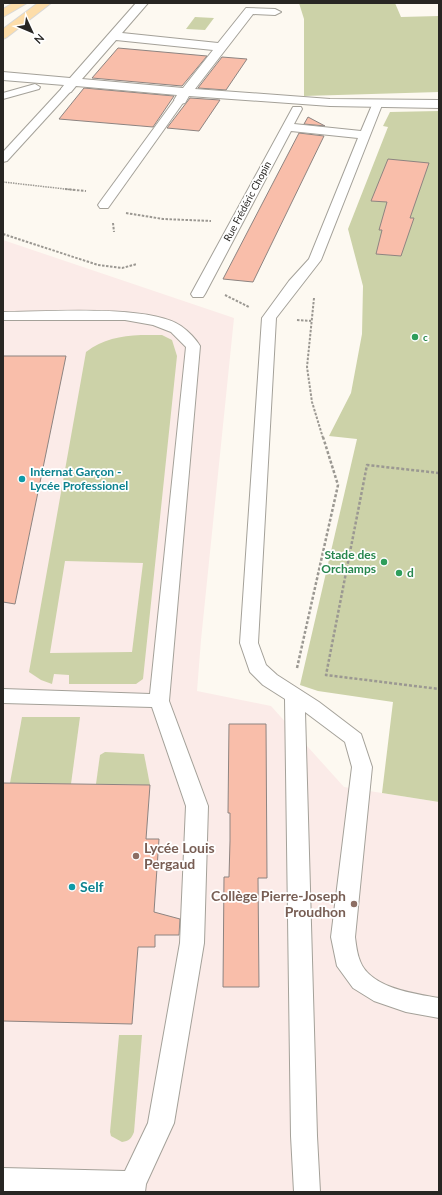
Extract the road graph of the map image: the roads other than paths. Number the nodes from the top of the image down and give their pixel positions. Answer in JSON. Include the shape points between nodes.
{"nodes":[{"id":1,"x":21,"y":3,"type":"edge"},
{"id":2,"x":45,"y":3,"type":"edge"},
{"id":3,"x":142,"y":3,"type":"edge"},
{"id":4,"x":275,"y":12,"type":"dead end"},
{"id":5,"x":3,"y":14,"type":"edge"},
{"id":6,"x":3,"y":35,"type":"edge"},
{"id":7,"x":113,"y":36,"type":"junction"},
{"id":8,"x":221,"y":47,"type":"junction"},
{"id":9,"x":3,"y":76,"type":"edge"},
{"id":10,"x":3,"y":84,"type":"edge"},
{"id":11,"x":69,"y":85,"type":"junction"},
{"id":12,"x":35,"y":87,"type":"junction"},
{"id":13,"x":3,"y":96,"type":"edge"},
{"id":14,"x":183,"y":96,"type":"junction"},
{"id":15,"x":439,"y":104,"type":"edge"},
{"id":16,"x":298,"y":105,"type":"junction"},
{"id":17,"x":377,"y":105,"type":"junction"},
{"id":18,"x":287,"y":127,"type":"junction"},
{"id":19,"x":366,"y":135,"type":"junction"},
{"id":20,"x":3,"y":159,"type":"edge"},
{"id":21,"x":104,"y":205,"type":"dead end"},
{"id":22,"x":198,"y":294,"type":"dead end"},
{"id":23,"x":3,"y":316,"type":"edge"},
{"id":24,"x":3,"y":696,"type":"edge"},
{"id":25,"x":295,"y":696,"type":"junction"},
{"id":26,"x":159,"y":701,"type":"junction"},
{"id":27,"x":439,"y":1008,"type":"edge"},
{"id":28,"x":3,"y":1180,"type":"edge"},
{"id":29,"x":133,"y":1188,"type":"edge"},
{"id":30,"x":307,"y":1192,"type":"edge"}],
"edges":[{"from":1,"to":5,"type":"main road"},
{"from":2,"to":6,"type":"main road"},
{"from":3,"to":7,"type":"street"},
{"from":4,"to":8,"type":"street","via":[[250,10]]},
{"from":7,"to":8,"type":"street"},
{"from":7,"to":11,"type":"street"},
{"from":8,"to":14,"type":"street"},
{"from":9,"to":11,"type":"street"},
{"from":10,"to":12,"type":"street"},
{"from":11,"to":12,"type":"street"},
{"from":11,"to":14,"type":"street"},
{"from":11,"to":20,"type":"lane"},
{"from":12,"to":13,"type":"lane"},
{"from":14,"to":16,"type":"street"},
{"from":14,"to":21,"type":"lane"},
{"from":15,"to":17,"type":"street"},
{"from":16,"to":17,"type":"street","via":[[340,110]]},
{"from":16,"to":18,"type":"lane","name":"Rue Frédéric Chopin"},
{"from":17,"to":19,"type":"lane"},
{"from":18,"to":19,"type":"lane"},
{"from":18,"to":22,"type":"lane","name":"Rue Frédéric Chopin"},
{"from":19,"to":25,"type":"lane","via":[[315,260],[269,318],[249,643],[257,668]]},
{"from":23,"to":26,"type":"lane","via":[[125,316],[156,321],[176,329],[193,346]]},
{"from":24,"to":26,"type":"lane"},
{"from":25,"to":27,"type":"lane","via":[[354,739],[362,767],[343,938],[349,966],[361,981],[382,994],[406,1002]]},
{"from":25,"to":30,"type":"lane"},
{"from":26,"to":29,"type":"lane","via":[[197,806],[192,943],[161,1123]]},
{"from":28,"to":29,"type":"lane"}]}
